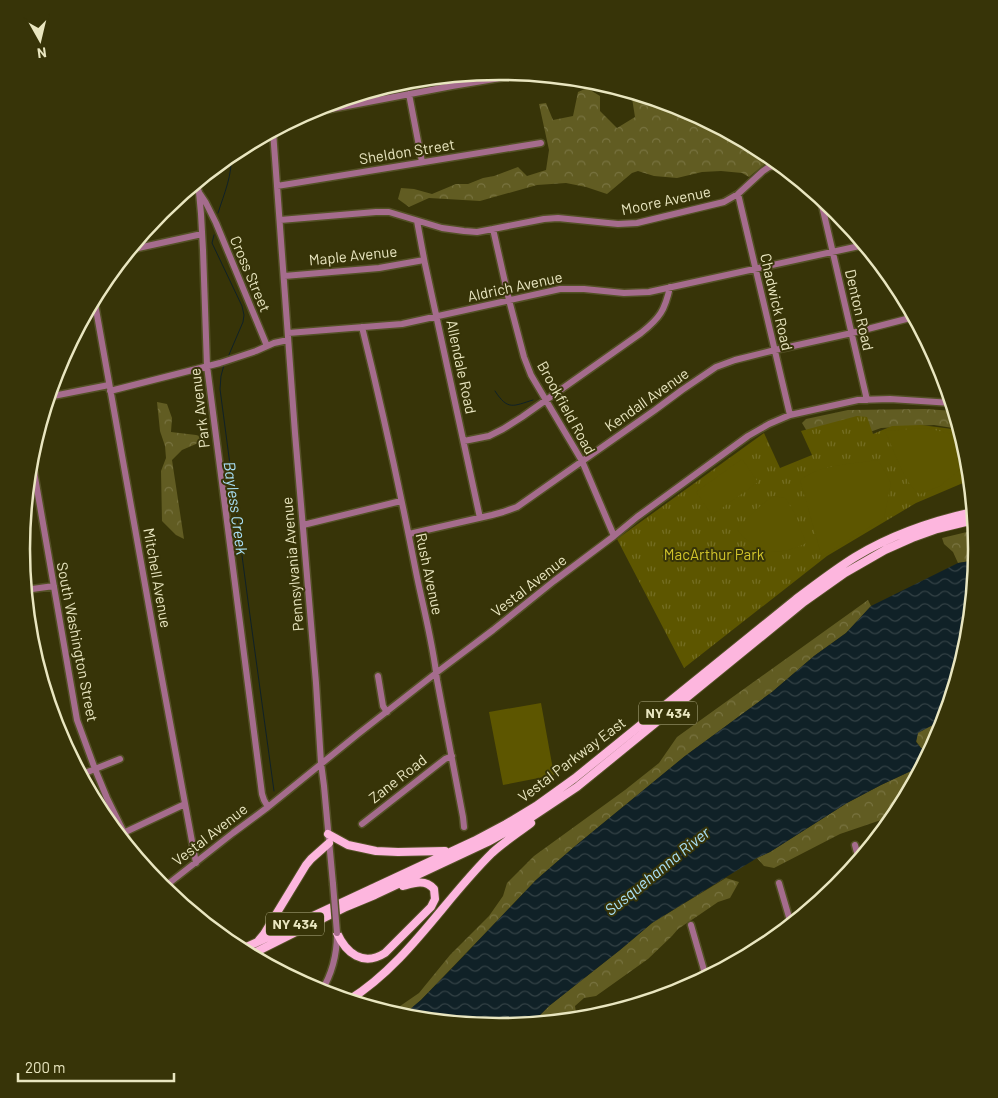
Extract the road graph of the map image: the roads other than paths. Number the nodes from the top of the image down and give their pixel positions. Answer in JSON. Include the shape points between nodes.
{"nodes":[{"id":1,"x":486,"y":80,"type":"edge"},
{"id":2,"x":451,"y":83,"type":"edge"},
{"id":3,"x":452,"y":86,"type":"junction"},
{"id":4,"x":409,"y":94,"type":"junction"},
{"id":5,"x":344,"y":106,"type":"edge"},
{"id":6,"x":274,"y":138,"type":"edge"},
{"id":7,"x":541,"y":143,"type":"dead end"},
{"id":8,"x":422,"y":162,"type":"junction"},
{"id":9,"x":771,"y":167,"type":"edge"},
{"id":10,"x":277,"y":186,"type":"junction"},
{"id":11,"x":199,"y":192,"type":"joint"},
{"id":12,"x":738,"y":194,"type":"junction"},
{"id":13,"x":823,"y":210,"type":"edge"},
{"id":14,"x":280,"y":220,"type":"junction"},
{"id":15,"x":417,"y":221,"type":"junction"},
{"id":16,"x":493,"y":229,"type":"junction"},
{"id":17,"x":202,"y":234,"type":"junction"},
{"id":18,"x":857,"y":246,"type":"edge"},
{"id":19,"x":140,"y":248,"type":"edge"},
{"id":20,"x":833,"y":252,"type":"junction"},
{"id":21,"x":424,"y":260,"type":"junction"},
{"id":22,"x":756,"y":268,"type":"junction"},
{"id":23,"x":284,"y":276,"type":"junction"},
{"id":24,"x":670,"y":287,"type":"junction"},
{"id":25,"x":509,"y":300,"type":"junction"},
{"id":26,"x":96,"y":309,"type":"edge"},
{"id":27,"x":437,"y":316,"type":"junction"},
{"id":28,"x":908,"y":319,"type":"edge"},
{"id":29,"x":362,"y":327,"type":"junction"},
{"id":30,"x":852,"y":333,"type":"junction"},
{"id":31,"x":288,"y":337,"type":"junction"},
{"id":32,"x":267,"y":346,"type":"junction"},
{"id":33,"x":775,"y":350,"type":"junction"},
{"id":34,"x":207,"y":366,"type":"junction"},
{"id":35,"x":110,"y":388,"type":"junction"},
{"id":36,"x":56,"y":396,"type":"edge"},
{"id":37,"x":546,"y":400,"type":"junction"},
{"id":38,"x":867,"y":400,"type":"junction"},
{"id":39,"x":944,"y":403,"type":"edge"},
{"id":40,"x":790,"y":415,"type":"junction"},
{"id":41,"x":464,"y":441,"type":"junction"},
{"id":42,"x":582,"y":461,"type":"junction"},
{"id":43,"x":35,"y":479,"type":"edge"},
{"id":44,"x":401,"y":501,"type":"junction"},
{"id":45,"x":967,"y":514,"type":"edge"},
{"id":46,"x":480,"y":518,"type":"junction"},
{"id":47,"x":967,"y":522,"type":"edge"},
{"id":48,"x":303,"y":525,"type":"junction"},
{"id":49,"x":409,"y":534,"type":"junction"},
{"id":50,"x":614,"y":536,"type":"junction"},
{"id":51,"x":54,"y":586,"type":"junction"},
{"id":52,"x":32,"y":589,"type":"edge"},
{"id":53,"x":436,"y":673,"type":"junction"},
{"id":54,"x":378,"y":676,"type":"dead end"},
{"id":55,"x":387,"y":712,"type":"junction"},
{"id":56,"x":452,"y":756,"type":"junction"},
{"id":57,"x":120,"y":759,"type":"dead end"},
{"id":58,"x":321,"y":763,"type":"junction"},
{"id":59,"x":95,"y":769,"type":"junction"},
{"id":60,"x":87,"y":772,"type":"edge"},
{"id":61,"x":185,"y":804,"type":"junction"},
{"id":62,"x":550,"y":806,"type":"junction"},
{"id":63,"x":268,"y":807,"type":"junction"},
{"id":64,"x":116,"y":820,"type":"edge"},
{"id":65,"x":362,"y":824,"type":"dead end"},
{"id":66,"x":464,"y":827,"type":"dead end"},
{"id":67,"x":125,"y":832,"type":"edge"},
{"id":68,"x":328,"y":834,"type":"junction"},
{"id":69,"x":329,"y":843,"type":"junction"},
{"id":70,"x":464,"y":845,"type":"junction"},
{"id":71,"x":855,"y":845,"type":"dead end"},
{"id":72,"x":857,"y":852,"type":"edge"},
{"id":73,"x":196,"y":863,"type":"junction"},
{"id":74,"x":169,"y":883,"type":"edge"},
{"id":75,"x":780,"y":883,"type":"dead end"},
{"id":76,"x":375,"y":895,"type":"junction"},
{"id":77,"x":789,"y":917,"type":"edge"},
{"id":78,"x":691,"y":925,"type":"dead end"},
{"id":79,"x":337,"y":933,"type":"junction"},
{"id":80,"x":254,"y":943,"type":"junction"},
{"id":81,"x":249,"y":946,"type":"edge"},
{"id":82,"x":258,"y":951,"type":"edge"},
{"id":83,"x":704,"y":971,"type":"edge"},
{"id":84,"x":325,"y":984,"type":"edge"},
{"id":85,"x":356,"y":995,"type":"edge"}],
"edges":[{"from":1,"to":3,"type":"street"},
{"from":2,"to":3,"type":"street"},
{"from":3,"to":4,"type":"street"},
{"from":4,"to":5,"type":"street"},
{"from":4,"to":8,"type":"street"},
{"from":6,"to":10,"type":"street","name":"Pennsylvania Avenue"},
{"from":7,"to":8,"type":"street","name":"Sheldon Street"},
{"from":8,"to":10,"type":"street","name":"Sheldon Street"},
{"from":9,"to":12,"type":"street","name":"Moore Avenue"},
{"from":10,"to":14,"type":"street","name":"Pennsylvania Avenue"},
{"from":11,"to":17,"type":"street","name":"Park Avenue"},
{"from":11,"to":32,"type":"street","name":"Cross Street","via":[[216,223]]},
{"from":12,"to":16,"type":"street","name":"Moore Avenue","via":[[724,202],[637,222],[618,224],[558,218]]},
{"from":12,"to":22,"type":"street","name":"Chadwick Road"},
{"from":13,"to":20,"type":"street","name":"Denton Road"},
{"from":14,"to":15,"type":"street","name":"Moore Avenue","via":[[389,212]]},
{"from":14,"to":23,"type":"street","name":"Pennsylvania Avenue"},
{"from":15,"to":16,"type":"street","name":"Moore Avenue","via":[[464,231]]},
{"from":15,"to":21,"type":"street","name":"Allendale Road"},
{"from":16,"to":25,"type":"street","name":"Brookfield Road"},
{"from":17,"to":19,"type":"street"},
{"from":17,"to":34,"type":"street","name":"Park Avenue"},
{"from":18,"to":20,"type":"street","name":"Aldrich Avenue"},
{"from":20,"to":22,"type":"street","name":"Aldrich Avenue"},
{"from":20,"to":30,"type":"street","name":"Denton Road"},
{"from":21,"to":23,"type":"street","name":"Maple Avenue","via":[[379,268]]},
{"from":21,"to":27,"type":"street","name":"Allendale Road"},
{"from":22,"to":24,"type":"street","name":"Aldrich Avenue"},
{"from":22,"to":33,"type":"street","name":"Chadwick Road"},
{"from":23,"to":31,"type":"street","name":"Pennsylvania Avenue"},
{"from":24,"to":25,"type":"street","name":"Aldrich Avenue","via":[[624,293],[566,289]]},
{"from":24,"to":37,"type":"street","via":[[666,305],[652,324]]},
{"from":25,"to":27,"type":"street","name":"Aldrich Avenue"},
{"from":25,"to":37,"type":"street","name":"Brookfield Road","via":[[524,357]]},
{"from":26,"to":35,"type":"street","name":"Mitchell Avenue"},
{"from":27,"to":29,"type":"street","name":"Aldrich Avenue","via":[[402,324]]},
{"from":27,"to":41,"type":"street","name":"Allendale Road"},
{"from":28,"to":30,"type":"street","name":"Kendall Avenue"},
{"from":29,"to":31,"type":"street","name":"Aldrich Avenue"},
{"from":29,"to":44,"type":"street","name":"Rush Avenue"},
{"from":30,"to":33,"type":"street","name":"Kendall Avenue"},
{"from":30,"to":38,"type":"street","name":"Denton Road"},
{"from":31,"to":32,"type":"street"},
{"from":31,"to":48,"type":"street","name":"Pennsylvania Avenue"},
{"from":32,"to":34,"type":"street"},
{"from":33,"to":40,"type":"street","name":"Chadwick Road"},
{"from":33,"to":42,"type":"street","name":"Kendall Avenue","via":[[716,367]]},
{"from":34,"to":35,"type":"street"},
{"from":34,"to":63,"type":"street","name":"Park Avenue","via":[[262,794]]},
{"from":35,"to":36,"type":"street"},
{"from":35,"to":61,"type":"street","name":"Mitchell Avenue"},
{"from":37,"to":41,"type":"street","via":[[489,436]]},
{"from":37,"to":42,"type":"street","name":"Brookfield Road"},
{"from":38,"to":39,"type":"street","name":"Vestal Avenue"},
{"from":38,"to":40,"type":"street","name":"Vestal Avenue"},
{"from":40,"to":50,"type":"street","name":"Vestal Avenue","via":[[748,436]]},
{"from":41,"to":46,"type":"street","name":"Allendale Road"},
{"from":42,"to":46,"type":"street","name":"Kendall Avenue","via":[[517,507]]},
{"from":42,"to":50,"type":"street","name":"Brookfield Road"},
{"from":43,"to":51,"type":"street","name":"South Washington Street"},
{"from":44,"to":48,"type":"street"},
{"from":44,"to":49,"type":"street","name":"Rush Avenue"},
{"from":45,"to":70,"type":"main road","name":"Vestal Parkway East","number":"NY 434","via":[[898,535],[840,566],[561,789],[516,818]]},
{"from":46,"to":49,"type":"street","name":"Kendall Avenue"},
{"from":47,"to":62,"type":"main road","name":"Vestal Parkway East","number":"NY 434","via":[[912,538],[844,573]]},
{"from":48,"to":58,"type":"street","name":"Pennsylvania Avenue"},
{"from":49,"to":53,"type":"street","name":"Rush Avenue"},
{"from":50,"to":53,"type":"street","name":"Vestal Avenue"},
{"from":51,"to":52,"type":"street"},
{"from":51,"to":59,"type":"street","name":"South Washington Street","via":[[78,720]]},
{"from":53,"to":55,"type":"street","name":"Vestal Avenue"},
{"from":53,"to":56,"type":"street","name":"Rush Avenue"},
{"from":54,"to":55,"type":"street"},
{"from":55,"to":58,"type":"street","name":"Vestal Avenue"},
{"from":56,"to":65,"type":"street","name":"Zane Road"},
{"from":56,"to":66,"type":"street","name":"Rush Avenue"},
{"from":57,"to":59,"type":"street"},
{"from":58,"to":63,"type":"street","name":"Vestal Avenue"},
{"from":58,"to":68,"type":"street","name":"Pennsylvania Avenue"},
{"from":59,"to":60,"type":"street"},
{"from":59,"to":64,"type":"street","name":"South Washington Street"},
{"from":61,"to":67,"type":"street"},
{"from":61,"to":73,"type":"street","name":"Mitchell Avenue"},
{"from":62,"to":76,"type":"main road","name":"Vestal Parkway East","number":"NY 434","via":[[488,842]]},
{"from":62,"to":85,"type":"main road","via":[[549,811],[492,853],[394,964]]},
{"from":63,"to":73,"type":"street","name":"Vestal Avenue"},
{"from":68,"to":69,"type":"street","name":"Pennsylvania Avenue"},
{"from":68,"to":70,"type":"main road","via":[[348,845],[376,851],[439,852]]},
{"from":69,"to":79,"type":"street","name":"Pennsylvania Avenue","bridge":true},
{"from":69,"to":80,"type":"main road","via":[[306,865],[264,934]]},
{"from":70,"to":80,"type":"main road","name":"Vestal Parkway East","number":"NY 434"},
{"from":71,"to":72,"type":"street"},
{"from":73,"to":74,"type":"street","name":"Vestal Avenue"},
{"from":75,"to":77,"type":"street"},
{"from":76,"to":79,"type":"main road","via":[[422,882],[432,886],[436,897],[431,907],[378,957],[354,955]]},
{"from":76,"to":82,"type":"main road","name":"Vestal Parkway East","number":"NY 434"},
{"from":78,"to":83,"type":"street"},
{"from":79,"to":84,"type":"street","name":"Pennsylvania Avenue","via":[[333,966]]},
{"from":80,"to":81,"type":"main road","name":"Vestal Parkway East","number":"NY 434"}]}
